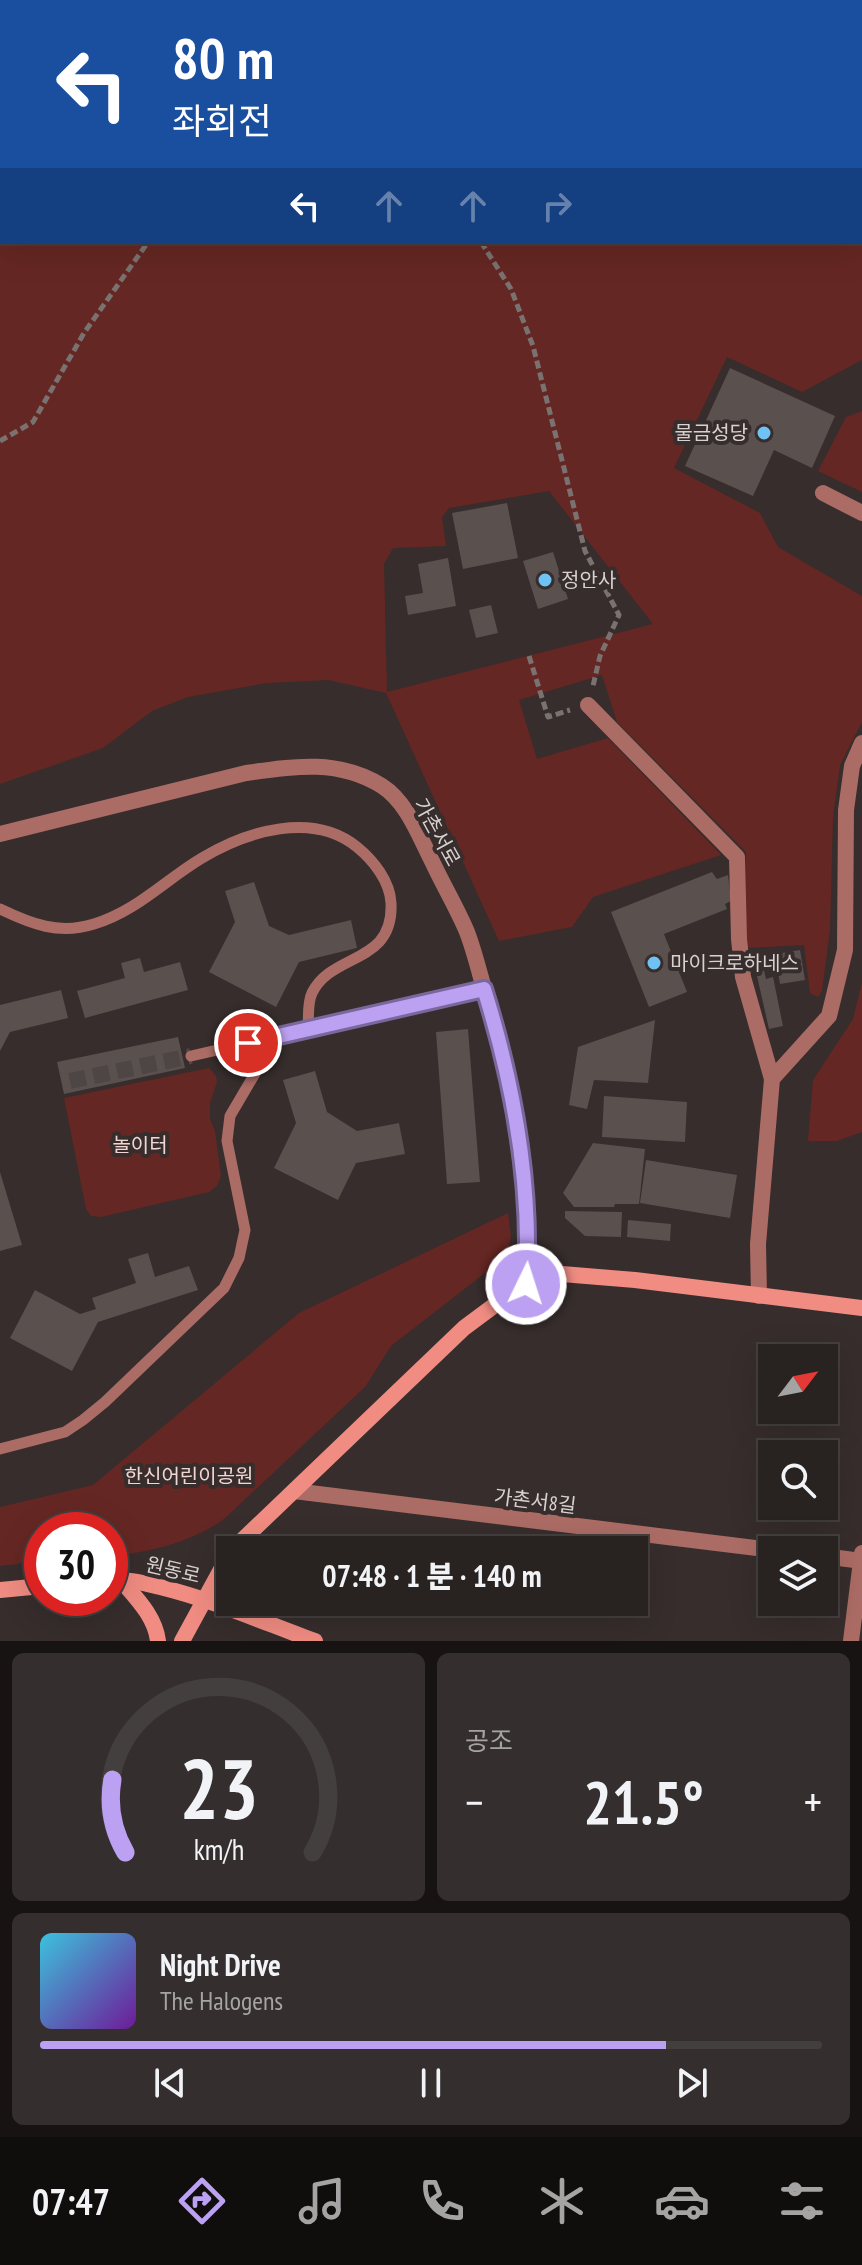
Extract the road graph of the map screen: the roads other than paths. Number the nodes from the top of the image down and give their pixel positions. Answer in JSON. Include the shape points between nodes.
{"nodes":[{"id":1,"x":823,"y":493,"type":"dead end"},
{"id":2,"x":862,"y":513,"type":"edge"},
{"id":3,"x":588,"y":705,"type":"road end"},
{"id":4,"x":862,"y":743,"type":"edge"},
{"id":5,"x":0,"y":834,"type":"edge"},
{"id":6,"x":0,"y":909,"type":"edge"},
{"id":7,"x":484,"y":989,"type":"junction"},
{"id":8,"x":308,"y":1029,"type":"junction"},
{"id":9,"x":277,"y":1036,"type":"junction"},
{"id":10,"x":191,"y":1056,"type":"tunnel mouth"},
{"id":11,"x":772,"y":1079,"type":"junction"},
{"id":12,"x":526,"y":1284,"type":"junction"},
{"id":13,"x":759,"y":1296,"type":"junction"},
{"id":14,"x":862,"y":1308,"type":"edge"},
{"id":15,"x":0,"y":1449,"type":"edge"},
{"id":16,"x":294,"y":1491,"type":"junction"},
{"id":17,"x":247,"y":1536,"type":"edge"},
{"id":18,"x":758,"y":1548,"type":"edge"},
{"id":19,"x":862,"y":1553,"type":"edge"},
{"id":20,"x":838,"y":1558,"type":"edge"},
{"id":21,"x":862,"y":1561,"type":"edge"},
{"id":22,"x":216,"y":1579,"type":"edge"},
{"id":23,"x":128,"y":1583,"type":"edge"},
{"id":24,"x":24,"y":1588,"type":"edge"},
{"id":25,"x":0,"y":1590,"type":"edge"},
{"id":26,"x":128,"y":1592,"type":"edge"},
{"id":27,"x":206,"y":1598,"type":"junction"},
{"id":28,"x":158,"y":1641,"type":"edge"},
{"id":29,"x":182,"y":1641,"type":"edge"},
{"id":30,"x":315,"y":1641,"type":"edge"},
{"id":31,"x":851,"y":1641,"type":"edge"}],
"edges":[{"from":1,"to":2,"type":"street"},
{"from":3,"to":11,"type":"street","via":[[737,857],[743,977]]},
{"from":4,"to":11,"type":"street","via":[[852,766],[846,810],[845,950],[829,1016]]},
{"from":5,"to":7,"type":"street","name":"가촌서로","via":[[246,773],[312,765],[340,768],[384,788],[404,809],[467,933]]},
{"from":6,"to":8,"type":"lane","via":[[56,929],[94,924],[122,914],[227,845],[279,829],[309,827],[344,836],[375,866],[388,889],[390,915],[377,946],[318,984],[310,998]]},
{"from":7,"to":8,"type":"lane"},
{"from":7,"to":12,"type":"street","name":"가촌서로","via":[[517,1116],[529,1240]]},
{"from":8,"to":9,"type":"lane"},
{"from":9,"to":10,"type":"lane"},
{"from":9,"to":15,"type":"lane","via":[[230,1116],[227,1141],[245,1230],[224,1288],[83,1420],[65,1432]]},
{"from":11,"to":13,"type":"street","via":[[758,1244]]},
{"from":12,"to":13,"type":"street","via":[[562,1274]]},
{"from":12,"to":16,"type":"street","via":[[464,1328]]},
{"from":13,"to":14,"type":"street"},
{"from":16,"to":17,"type":"street"},
{"from":16,"to":18,"type":"street","name":"가촌서8길"},
{"from":19,"to":21,"type":"street"},
{"from":20,"to":21,"type":"street"},
{"from":21,"to":31,"type":"street"},
{"from":22,"to":27,"type":"street"},
{"from":23,"to":27,"type":"street","name":"원동로"},
{"from":24,"to":25,"type":"street"},
{"from":26,"to":28,"type":"street","via":[[144,1607]]},
{"from":27,"to":29,"type":"street"},
{"from":27,"to":30,"type":"street","name":"원동로"}]}
